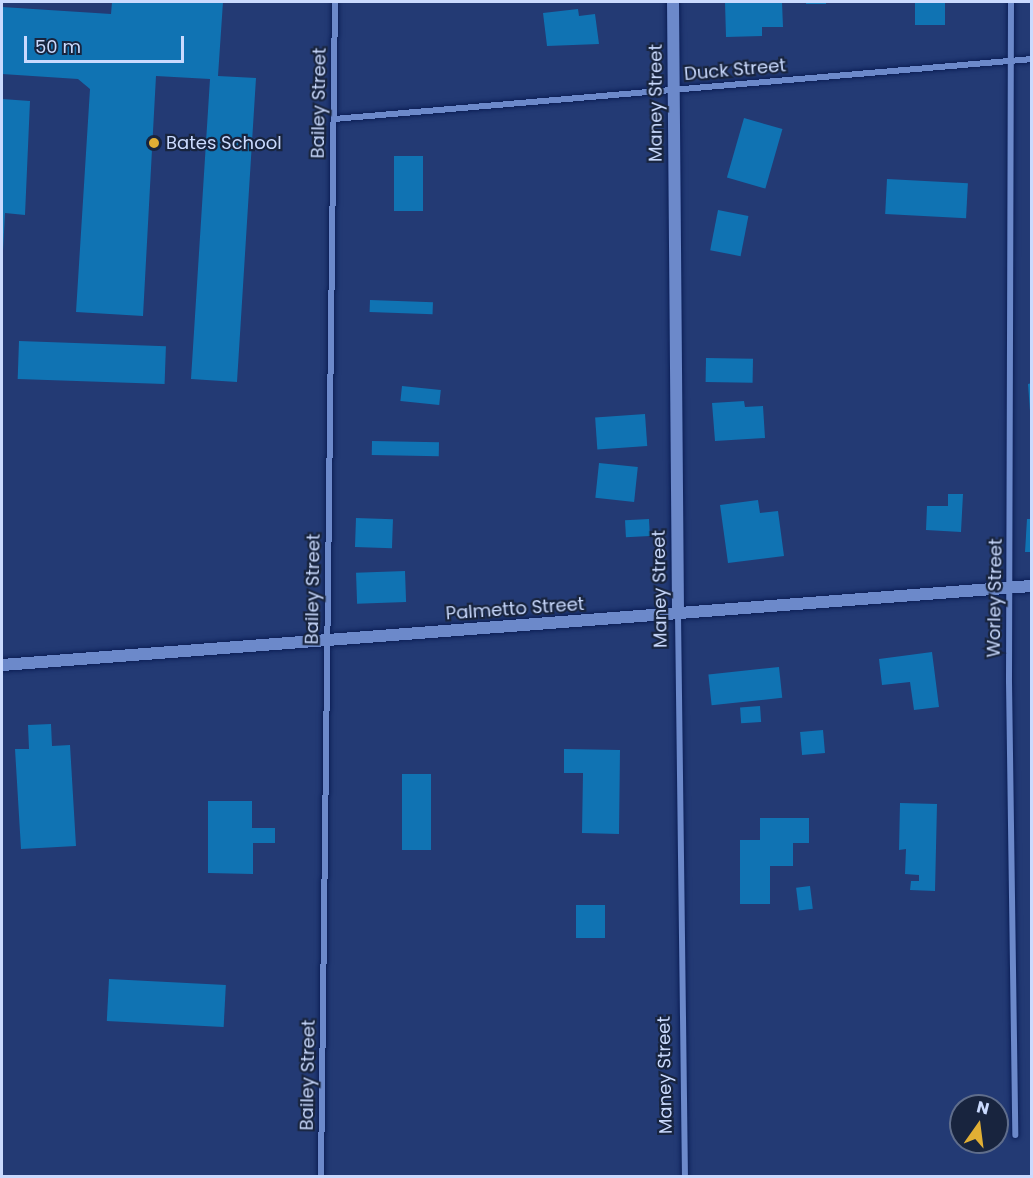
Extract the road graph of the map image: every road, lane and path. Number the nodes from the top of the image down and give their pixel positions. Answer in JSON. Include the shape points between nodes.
{"nodes":[{"id":1,"x":335,"y":2,"type":"edge"},
{"id":2,"x":673,"y":2,"type":"edge"},
{"id":3,"x":1011,"y":2,"type":"edge"},
{"id":4,"x":1032,"y":59,"type":"edge"},
{"id":5,"x":1012,"y":62,"type":"junction"},
{"id":6,"x":674,"y":90,"type":"junction"},
{"id":7,"x":334,"y":119,"type":"junction"},
{"id":8,"x":1032,"y":586,"type":"edge"},
{"id":9,"x":1011,"y":588,"type":"junction"},
{"id":10,"x":678,"y":614,"type":"junction"},
{"id":11,"x":327,"y":642,"type":"junction"},
{"id":12,"x":2,"y":665,"type":"edge"},
{"id":13,"x":1015,"y":1136,"type":"dead end"},
{"id":14,"x":321,"y":1176,"type":"edge"},
{"id":15,"x":685,"y":1176,"type":"edge"}],
"edges":[{"from":1,"to":7,"type":"street","name":"Bailey Street"},
{"from":2,"to":6,"type":"street","name":"Maney Street"},
{"from":3,"to":5,"type":"street","name":"Worley Street"},
{"from":4,"to":5,"type":"street","name":"Duck Street"},
{"from":5,"to":6,"type":"street","name":"Duck Street"},
{"from":5,"to":9,"type":"street","name":"Worley Street"},
{"from":6,"to":7,"type":"street","name":"Duck Street"},
{"from":6,"to":10,"type":"street","name":"Maney Street"},
{"from":7,"to":11,"type":"street","name":"Bailey Street"},
{"from":8,"to":9,"type":"street","name":"Palmetto Street"},
{"from":9,"to":10,"type":"street","name":"Palmetto Street"},
{"from":9,"to":13,"type":"street","name":"Worley Street"},
{"from":10,"to":11,"type":"street","name":"Palmetto Street"},
{"from":10,"to":15,"type":"street","name":"Maney Street"},
{"from":11,"to":12,"type":"street","name":"Palmetto Street"},
{"from":11,"to":14,"type":"street","name":"Bailey Street"}]}
